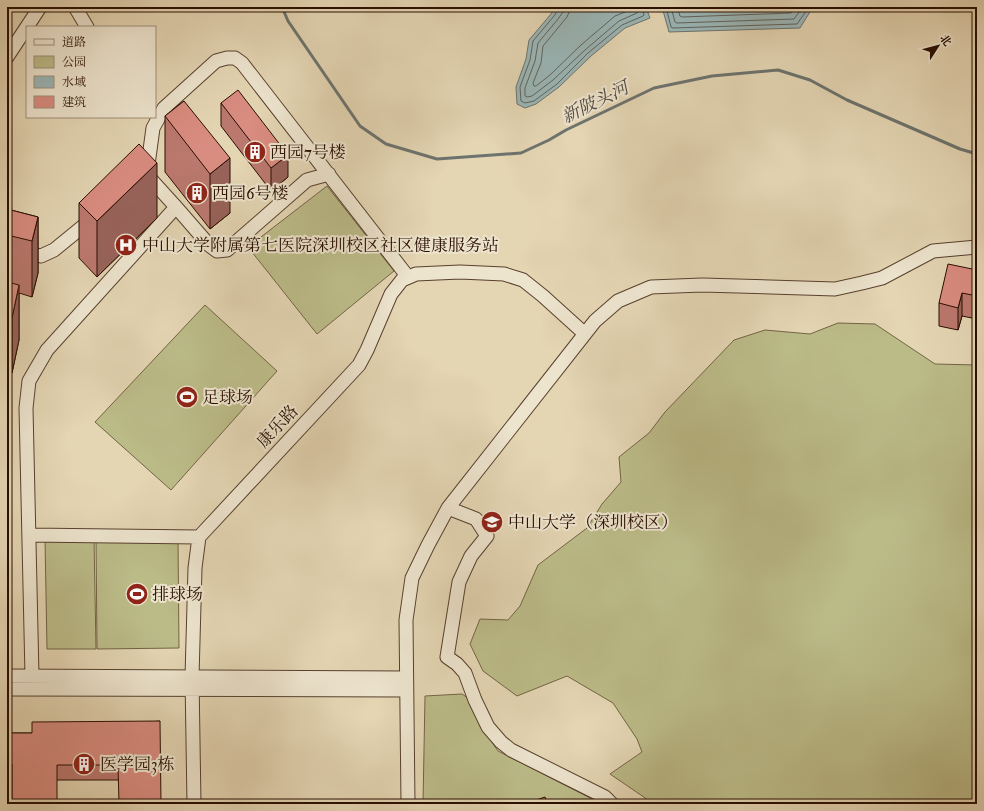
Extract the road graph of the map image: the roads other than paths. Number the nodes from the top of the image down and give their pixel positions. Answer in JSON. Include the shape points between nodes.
{"nodes":[{"id":1,"x":40,"y":7,"type":"edge"},
{"id":2,"x":75,"y":7,"type":"edge"},
{"id":3,"x":27,"y":26,"type":"edge"},
{"id":4,"x":86,"y":26,"type":"edge"},
{"id":5,"x":26,"y":28,"type":"edge"},
{"id":6,"x":7,"y":57,"type":"edge"},
{"id":7,"x":329,"y":174,"type":"junction"},
{"id":8,"x":147,"y":175,"type":"junction"},
{"id":9,"x":134,"y":185,"type":"edge"},
{"id":10,"x":176,"y":207,"type":"junction"},
{"id":11,"x":103,"y":210,"type":"edge"},
{"id":12,"x":977,"y":247,"type":"edge"},
{"id":13,"x":7,"y":248,"type":"edge"},
{"id":14,"x":408,"y":277,"type":"junction"},
{"id":15,"x":585,"y":334,"type":"junction"},
{"id":16,"x":448,"y":508,"type":"junction"},
{"id":17,"x":29,"y":535,"type":"junction"},
{"id":18,"x":199,"y":536,"type":"junction"},
{"id":19,"x":7,"y":676,"type":"edge"},
{"id":20,"x":32,"y":676,"type":"junction"},
{"id":21,"x":192,"y":683,"type":"junction"},
{"id":22,"x":406,"y":684,"type":"junction"},
{"id":23,"x":7,"y":689,"type":"edge"},
{"id":24,"x":194,"y":804,"type":"edge"},
{"id":25,"x":408,"y":804,"type":"edge"},
{"id":26,"x":612,"y":804,"type":"edge"}],
"edges":[{"from":1,"to":3,"type":"street"},
{"from":2,"to":4,"type":"street"},
{"from":5,"to":6,"type":"street"},
{"from":7,"to":8,"type":"street","via":[[242,63],[235,58],[227,58],[216,61],[164,108],[153,128]]},
{"from":7,"to":10,"type":"street","via":[[307,180],[227,250],[217,251],[209,246]]},
{"from":7,"to":14,"type":"street"},
{"from":8,"to":9,"type":"street"},
{"from":8,"to":10,"type":"street"},
{"from":10,"to":17,"type":"street","via":[[47,350],[29,381],[26,408]]},
{"from":11,"to":13,"type":"street","via":[[54,250],[41,256]]},
{"from":12,"to":15,"type":"street","via":[[933,251],[882,278],[836,289],[702,284],[651,287],[618,301],[595,321]]},
{"from":14,"to":15,"type":"street","via":[[416,274],[460,272],[504,274],[523,280]]},
{"from":14,"to":18,"type":"street","name":"康乐路","via":[[402,280],[391,294],[358,366]]},
{"from":15,"to":16,"type":"street"},
{"from":16,"to":22,"type":"street","via":[[412,578],[406,620]]},
{"from":16,"to":26,"type":"street","via":[[476,519],[486,536],[471,556],[458,582],[447,657],[465,673],[488,727],[501,742],[511,750],[604,797]]},
{"from":17,"to":18,"type":"street"},
{"from":17,"to":20,"type":"street"},
{"from":18,"to":21,"type":"street","via":[[195,568]]},
{"from":19,"to":20,"type":"street"},
{"from":20,"to":21,"type":"street"},
{"from":21,"to":22,"type":"street"},
{"from":21,"to":23,"type":"street"},
{"from":21,"to":24,"type":"street"},
{"from":22,"to":25,"type":"street"}]}
